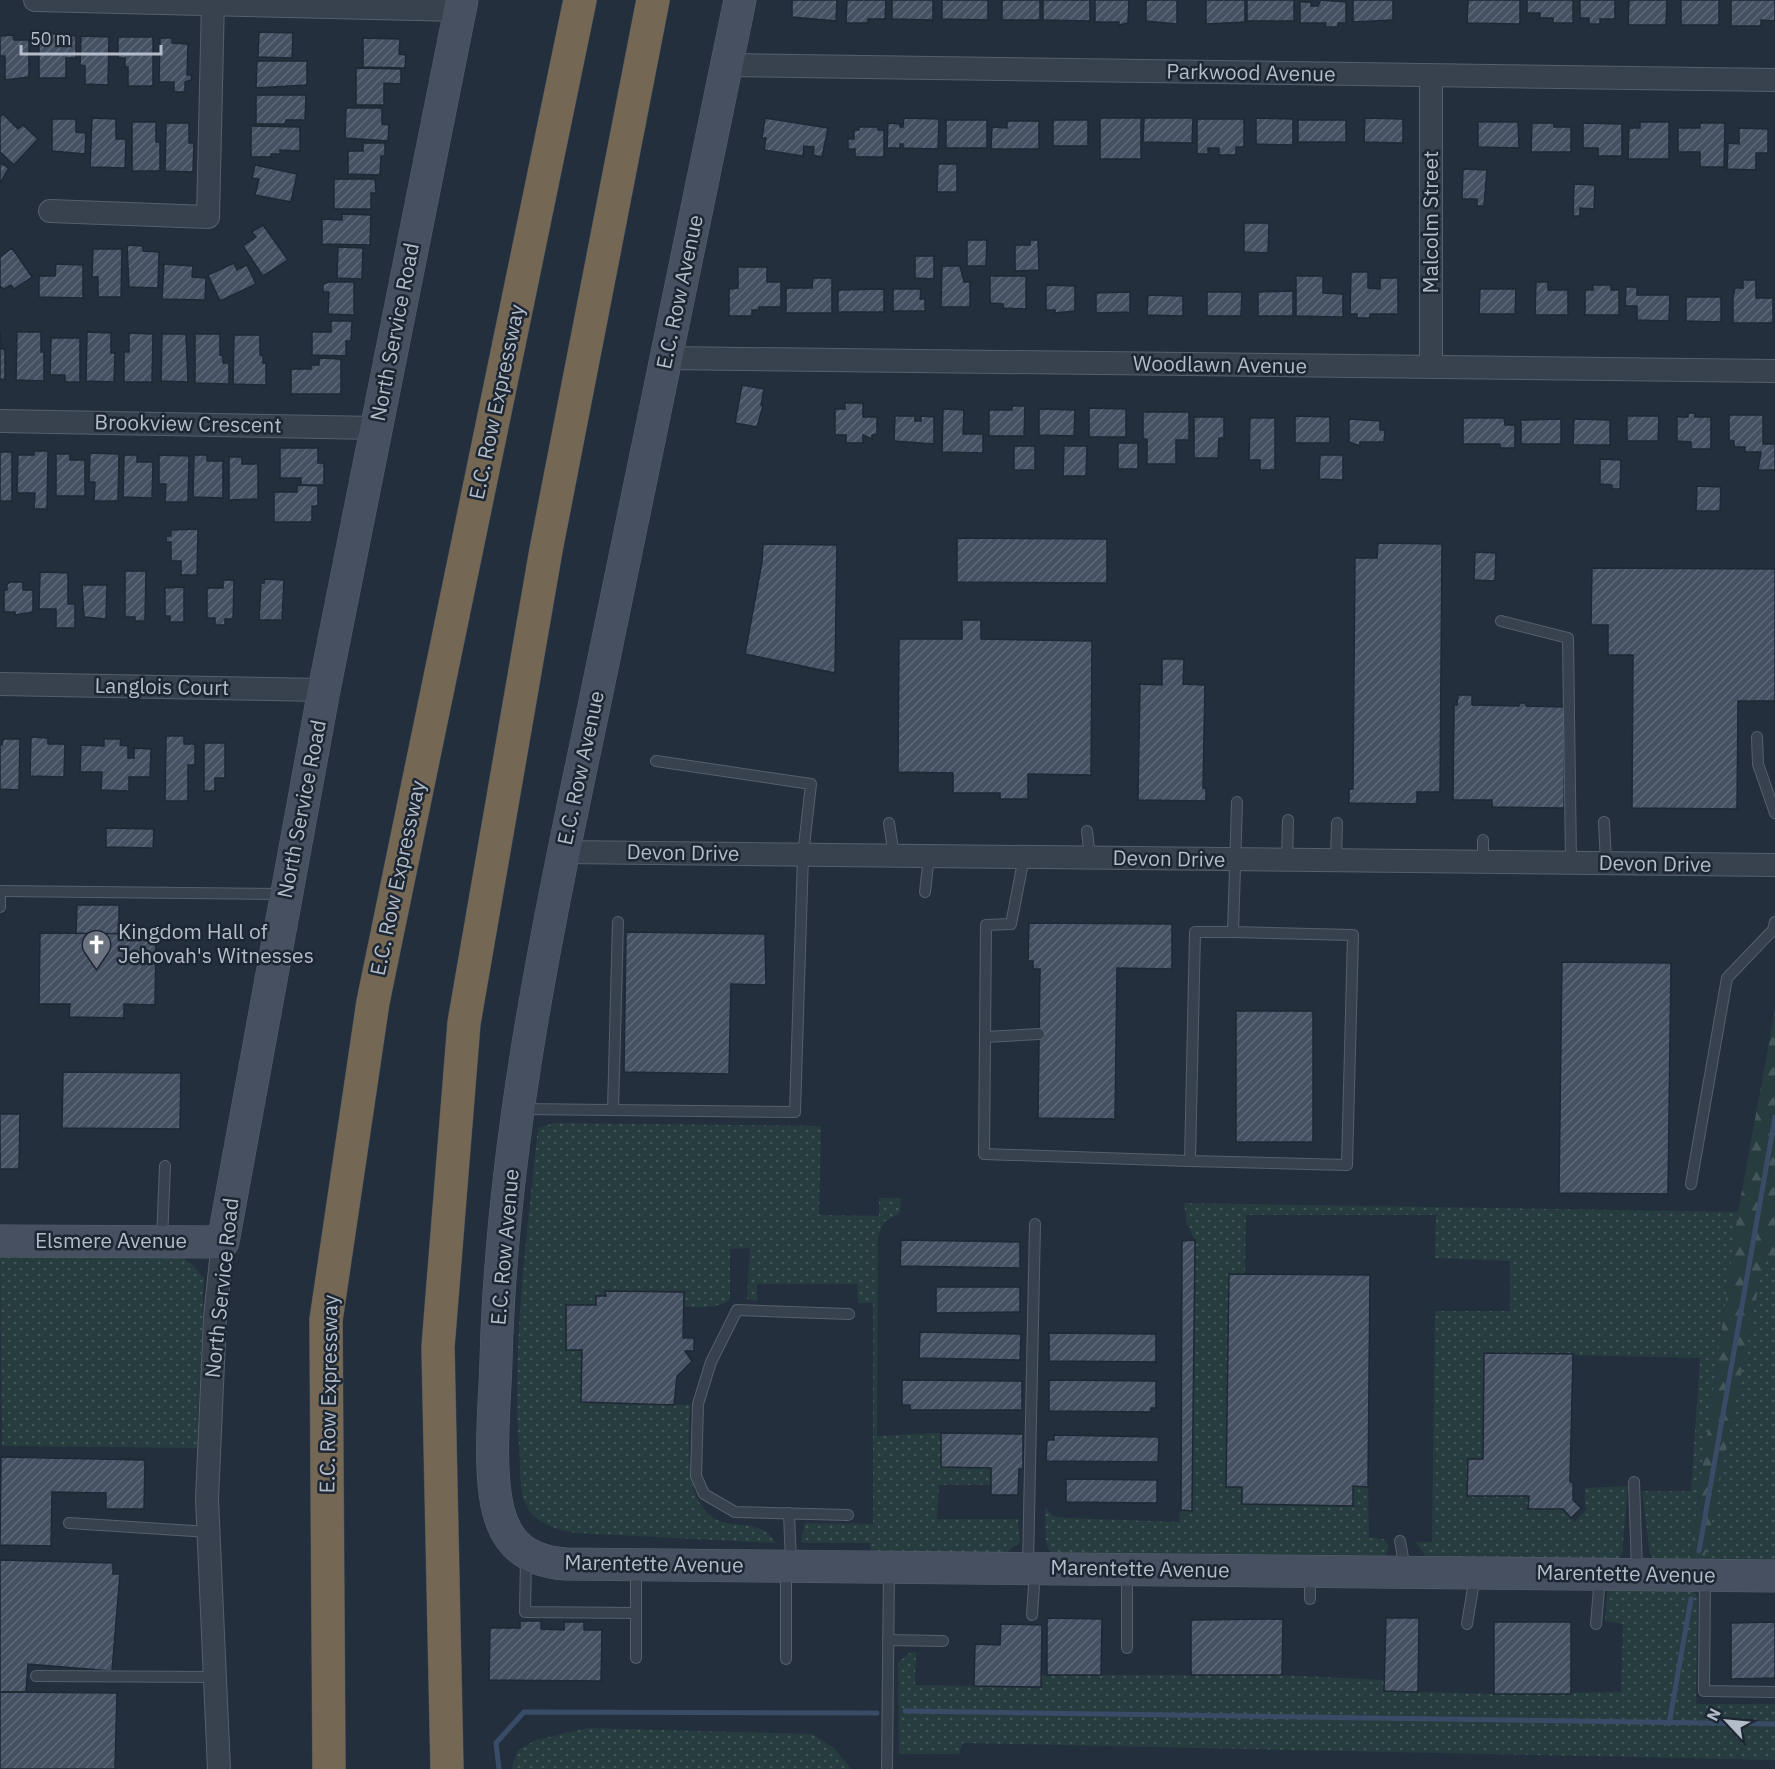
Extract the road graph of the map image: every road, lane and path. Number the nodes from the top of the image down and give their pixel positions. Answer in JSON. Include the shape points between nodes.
{"nodes":[{"id":1,"x":35,"y":0,"type":"edge"},
{"id":2,"x":580,"y":0,"type":"edge"},
{"id":3,"x":653,"y":0,"type":"edge"},
{"id":4,"x":740,"y":0,"type":"edge"},
{"id":5,"x":213,"y":2,"type":"edge"},
{"id":6,"x":461,"y":5,"type":"edge"},
{"id":7,"x":727,"y":65,"type":"junction"},
{"id":8,"x":1431,"y":76,"type":"junction"},
{"id":9,"x":1775,"y":80,"type":"edge"},
{"id":10,"x":50,"y":211,"type":"dead end"},
{"id":11,"x":666,"y":358,"type":"junction"},
{"id":12,"x":1431,"y":368,"type":"junction"},
{"id":13,"x":1775,"y":371,"type":"edge"},
{"id":14,"x":0,"y":421,"type":"edge"},
{"id":15,"x":376,"y":428,"type":"junction"},
{"id":16,"x":1501,"y":621,"type":"dead end"},
{"id":17,"x":0,"y":684,"type":"edge"},
{"id":18,"x":324,"y":690,"type":"junction"},
{"id":19,"x":1757,"y":737,"type":"dead end"},
{"id":20,"x":656,"y":761,"type":"dead end"},
{"id":21,"x":1237,"y":802,"type":"dead end"},
{"id":22,"x":1775,"y":813,"type":"edge"},
{"id":23,"x":1288,"y":820,"type":"dead end"},
{"id":24,"x":1604,"y":822,"type":"dead end"},
{"id":25,"x":889,"y":823,"type":"dead end"},
{"id":26,"x":1337,"y":823,"type":"dead end"},
{"id":27,"x":1087,"y":831,"type":"dead end"},
{"id":28,"x":563,"y":852,"type":"junction"},
{"id":29,"x":803,"y":855,"type":"junction"},
{"id":30,"x":894,"y":855,"type":"junction"},
{"id":31,"x":929,"y":856,"type":"junction"},
{"id":32,"x":1024,"y":857,"type":"junction"},
{"id":33,"x":1090,"y":858,"type":"junction"},
{"id":34,"x":1235,"y":859,"type":"junction"},
{"id":35,"x":1287,"y":860,"type":"junction"},
{"id":36,"x":1336,"y":860,"type":"junction"},
{"id":37,"x":1571,"y":863,"type":"junction"},
{"id":38,"x":1606,"y":863,"type":"junction"},
{"id":39,"x":1775,"y":865,"type":"edge"},
{"id":40,"x":0,"y":891,"type":"edge"},
{"id":41,"x":925,"y":892,"type":"dead end"},
{"id":42,"x":285,"y":894,"type":"junction"},
{"id":43,"x":0,"y":907,"type":"edge"},
{"id":44,"x":618,"y":922,"type":"dead end"},
{"id":45,"x":1775,"y":922,"type":"edge"},
{"id":46,"x":1233,"y":932,"type":"junction"},
{"id":47,"x":1039,"y":1034,"type":"dead end"},
{"id":48,"x":985,"y":1037,"type":"junction"},
{"id":49,"x":518,"y":1109,"type":"junction"},
{"id":50,"x":614,"y":1110,"type":"junction"},
{"id":51,"x":1190,"y":1161,"type":"junction"},
{"id":52,"x":165,"y":1166,"type":"dead end"},
{"id":53,"x":1690,"y":1184,"type":"dead end"},
{"id":54,"x":1035,"y":1224,"type":"dead end"},
{"id":55,"x":0,"y":1241,"type":"edge"},
{"id":56,"x":162,"y":1242,"type":"junction"},
{"id":57,"x":223,"y":1242,"type":"junction"},
{"id":58,"x":849,"y":1314,"type":"dead end"},
{"id":59,"x":326,"y":1320,"type":"junction"},
{"id":60,"x":1635,"y":1482,"type":"dead end"},
{"id":61,"x":789,"y":1513,"type":"junction"},
{"id":62,"x":848,"y":1515,"type":"dead end"},
{"id":63,"x":69,"y":1523,"type":"dead end"},
{"id":64,"x":209,"y":1532,"type":"junction"},
{"id":65,"x":1400,"y":1541,"type":"dead end"},
{"id":66,"x":519,"y":1548,"type":"junction"},
{"id":67,"x":636,"y":1565,"type":"junction"},
{"id":68,"x":788,"y":1566,"type":"junction"},
{"id":69,"x":889,"y":1567,"type":"junction"},
{"id":70,"x":1031,"y":1568,"type":"junction"},
{"id":71,"x":1126,"y":1569,"type":"junction"},
{"id":72,"x":1406,"y":1572,"type":"junction"},
{"id":73,"x":1476,"y":1573,"type":"junction"},
{"id":74,"x":1601,"y":1574,"type":"junction"},
{"id":75,"x":1637,"y":1574,"type":"junction"},
{"id":76,"x":1706,"y":1575,"type":"junction"},
{"id":77,"x":1775,"y":1576,"type":"edge"},
{"id":78,"x":636,"y":1613,"type":"junction"},
{"id":79,"x":1032,"y":1615,"type":"dead end"},
{"id":80,"x":1467,"y":1624,"type":"dead end"},
{"id":81,"x":1596,"y":1624,"type":"dead end"},
{"id":82,"x":888,"y":1640,"type":"junction"},
{"id":83,"x":943,"y":1641,"type":"dead end"},
{"id":84,"x":1126,"y":1648,"type":"dead end"},
{"id":85,"x":636,"y":1658,"type":"dead end"},
{"id":86,"x":786,"y":1659,"type":"dead end"},
{"id":87,"x":36,"y":1677,"type":"dead end"},
{"id":88,"x":215,"y":1677,"type":"junction"},
{"id":89,"x":1775,"y":1692,"type":"edge"},
{"id":90,"x":219,"y":1769,"type":"edge"},
{"id":91,"x":308,"y":1769,"type":"edge"},
{"id":92,"x":329,"y":1769,"type":"edge"},
{"id":93,"x":447,"y":1769,"type":"edge"},
{"id":94,"x":887,"y":1769,"type":"edge"}],
"edges":[{"from":1,"to":5,"type":"street"},
{"from":2,"to":59,"type":"highway","name":"E.C. Row Expressway","via":[[372,1002]]},
{"from":3,"to":93,"type":"highway","via":[[546,550],[464,1023],[438,1347]]},
{"from":4,"to":7,"type":"street","name":"E.C. Row Avenue"},
{"from":5,"to":6,"type":"street"},
{"from":5,"to":10,"type":"street","via":[[208,217]]},
{"from":6,"to":15,"type":"street","name":"North Service Road"},
{"from":7,"to":8,"type":"street","name":"Parkwood Avenue"},
{"from":7,"to":11,"type":"street","name":"E.C. Row Avenue"},
{"from":8,"to":9,"type":"street","name":"Parkwood Avenue"},
{"from":8,"to":12,"type":"street","name":"Malcolm Street"},
{"from":11,"to":12,"type":"street","name":"Woodlawn Avenue"},
{"from":11,"to":28,"type":"street","name":"E.C. Row Avenue"},
{"from":12,"to":13,"type":"street","name":"Woodlawn Avenue"},
{"from":14,"to":15,"type":"street","name":"Brookview Crescent"},
{"from":15,"to":18,"type":"street","name":"North Service Road"},
{"from":16,"to":37,"type":"lane","via":[[1568,638]]},
{"from":17,"to":18,"type":"street","name":"Langlois Court"},
{"from":18,"to":42,"type":"street","name":"North Service Road"},
{"from":19,"to":22,"type":"lane","via":[[1758,764]]},
{"from":20,"to":29,"type":"lane","via":[[811,784]]},
{"from":21,"to":34,"type":"lane"},
{"from":23,"to":35,"type":"lane"},
{"from":24,"to":38,"type":"lane"},
{"from":25,"to":30,"type":"lane"},
{"from":26,"to":36,"type":"lane"},
{"from":27,"to":33,"type":"lane"},
{"from":28,"to":29,"type":"street","name":"Devon Drive"},
{"from":28,"to":49,"type":"street","name":"E.C. Row Avenue"},
{"from":29,"to":30,"type":"street","name":"Devon Drive"},
{"from":29,"to":50,"type":"lane","via":[[795,1112]]},
{"from":30,"to":31,"type":"street","name":"Devon Drive"},
{"from":31,"to":32,"type":"street","name":"Devon Drive"},
{"from":31,"to":41,"type":"lane"},
{"from":32,"to":33,"type":"street","name":"Devon Drive"},
{"from":32,"to":48,"type":"lane","via":[[1011,924],[986,925]]},
{"from":33,"to":34,"type":"street","name":"Devon Drive"},
{"from":34,"to":35,"type":"street","name":"Devon Drive"},
{"from":34,"to":46,"type":"lane"},
{"from":35,"to":36,"type":"street","name":"Devon Drive"},
{"from":36,"to":37,"type":"street","name":"Devon Drive","via":[[1483,851]]},
{"from":37,"to":38,"type":"street","name":"Devon Drive"},
{"from":38,"to":39,"type":"street","name":"Devon Drive"},
{"from":40,"to":42,"type":"lane"},
{"from":40,"to":43,"type":"lane"},
{"from":42,"to":57,"type":"street","name":"North Service Road"},
{"from":44,"to":50,"type":"lane"},
{"from":45,"to":53,"type":"lane","via":[[1773,930],[1727,978]]},
{"from":46,"to":51,"type":"lane","via":[[1195,932]]},
{"from":46,"to":51,"type":"lane","via":[[1353,935],[1347,1165]]},
{"from":47,"to":48,"type":"lane"},
{"from":48,"to":51,"type":"lane","via":[[984,1154]]},
{"from":49,"to":50,"type":"lane"},
{"from":49,"to":66,"type":"street","name":"E.C. Row Avenue","via":[[499,1279],[494,1462],[501,1520]]},
{"from":52,"to":56,"type":"lane"},
{"from":54,"to":70,"type":"lane"},
{"from":55,"to":56,"type":"street","name":"Elsmere Avenue"},
{"from":56,"to":57,"type":"street","name":"Elsmere Avenue"},
{"from":57,"to":64,"type":"street","name":"North Service Road","via":[[215,1317]]},
{"from":58,"to":61,"type":"lane","via":[[737,1310],[711,1362],[698,1404],[696,1476],[704,1494],[735,1512]]},
{"from":59,"to":91,"type":"highway"},
{"from":59,"to":92,"type":"highway","name":"E.C. Row Expressway"},
{"from":60,"to":75,"type":"lane"},
{"from":61,"to":62,"type":"lane"},
{"from":61,"to":68,"type":"lane"},
{"from":63,"to":64,"type":"lane"},
{"from":64,"to":88,"type":"street","name":"North Service Road"},
{"from":65,"to":72,"type":"lane"},
{"from":66,"to":67,"type":"street","name":"Marentette Avenue","via":[[547,1563]]},
{"from":66,"to":78,"type":"lane","via":[[525,1612]]},
{"from":67,"to":68,"type":"street","name":"Marentette Avenue"},
{"from":67,"to":78,"type":"lane"},
{"from":68,"to":69,"type":"street","name":"Marentette Avenue"},
{"from":68,"to":86,"type":"lane"},
{"from":69,"to":70,"type":"street","name":"Marentette Avenue"},
{"from":69,"to":82,"type":"lane"},
{"from":70,"to":71,"type":"street","name":"Marentette Avenue"},
{"from":70,"to":79,"type":"lane"},
{"from":71,"to":72,"type":"street","name":"Marentette Avenue","via":[[1310,1585]]},
{"from":71,"to":84,"type":"lane"},
{"from":72,"to":73,"type":"street","name":"Marentette Avenue"},
{"from":73,"to":74,"type":"street","name":"Marentette Avenue"},
{"from":73,"to":80,"type":"lane"},
{"from":74,"to":75,"type":"street","name":"Marentette Avenue"},
{"from":74,"to":81,"type":"lane"},
{"from":75,"to":76,"type":"street","name":"Marentette Avenue"},
{"from":76,"to":77,"type":"street","name":"Marentette Avenue"},
{"from":76,"to":89,"type":"lane","via":[[1704,1691]]},
{"from":78,"to":85,"type":"lane"},
{"from":82,"to":83,"type":"lane"},
{"from":82,"to":94,"type":"lane"},
{"from":87,"to":88,"type":"lane"},
{"from":88,"to":90,"type":"street","name":"North Service Road"}]}
